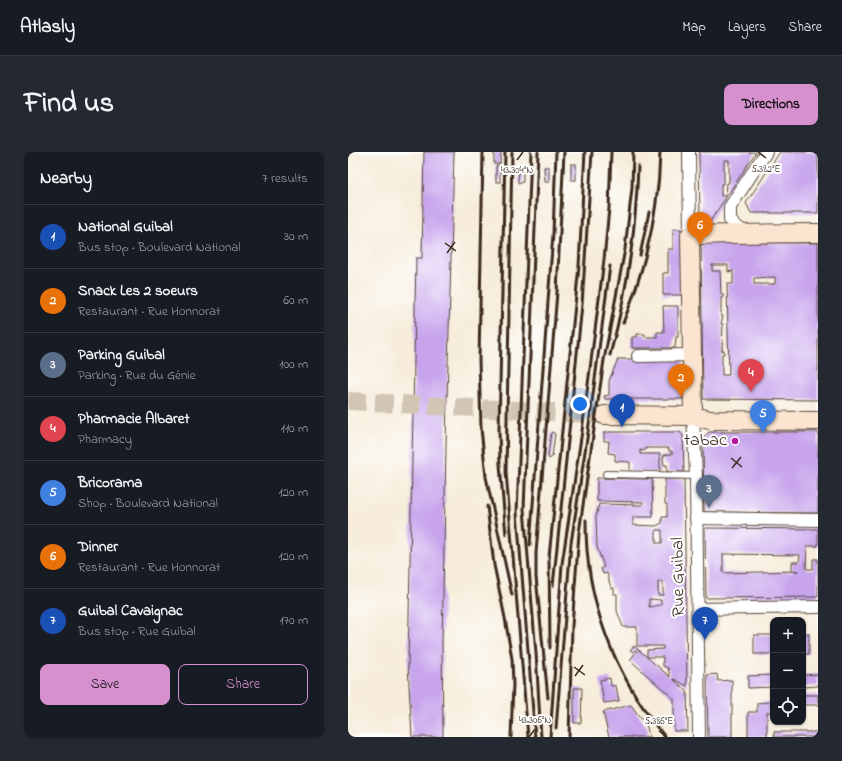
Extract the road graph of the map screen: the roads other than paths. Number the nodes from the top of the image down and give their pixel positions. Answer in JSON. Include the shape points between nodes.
{"nodes":[{"id":1,"x":689,"y":152,"type":"edge"},
{"id":2,"x":766,"y":152,"type":"edge"},
{"id":3,"x":746,"y":233,"type":"junction"},
{"id":4,"x":818,"y":233,"type":"edge"},
{"id":5,"x":690,"y":236,"type":"junction"},
{"id":6,"x":638,"y":356,"type":"dead end"},
{"id":7,"x":692,"y":356,"type":"junction"},
{"id":8,"x":702,"y":414,"type":"junction"},
{"id":9,"x":604,"y":415,"type":"tunnel mouth"},
{"id":10,"x":818,"y":421,"type":"edge"},
{"id":11,"x":606,"y":474,"type":"dead end"},
{"id":12,"x":696,"y":476,"type":"junction"},
{"id":13,"x":696,"y":518,"type":"junction"},
{"id":14,"x":818,"y":520,"type":"edge"},
{"id":15,"x":818,"y":607,"type":"edge"},
{"id":16,"x":698,"y":608,"type":"junction"},
{"id":17,"x":699,"y":737,"type":"edge"}],
"edges":[{"from":1,"to":5,"type":"street"},
{"from":2,"to":3,"type":"street","via":[[730,207],[730,220]]},
{"from":3,"to":4,"type":"street"},
{"from":3,"to":5,"type":"street"},
{"from":5,"to":7,"type":"street"},
{"from":6,"to":7,"type":"street"},
{"from":7,"to":8,"type":"street"},
{"from":8,"to":9,"type":"street"},
{"from":8,"to":10,"type":"street","via":[[710,420],[795,424]]},
{"from":8,"to":12,"type":"street","name":"Rue Guibal"},
{"from":11,"to":12,"type":"lane"},
{"from":12,"to":13,"type":"street","name":"Rue Guibal"},
{"from":13,"to":14,"type":"street"},
{"from":13,"to":16,"type":"street","name":"Rue Guibal"},
{"from":15,"to":16,"type":"street"},
{"from":16,"to":17,"type":"street","name":"Rue Guibal"}]}
